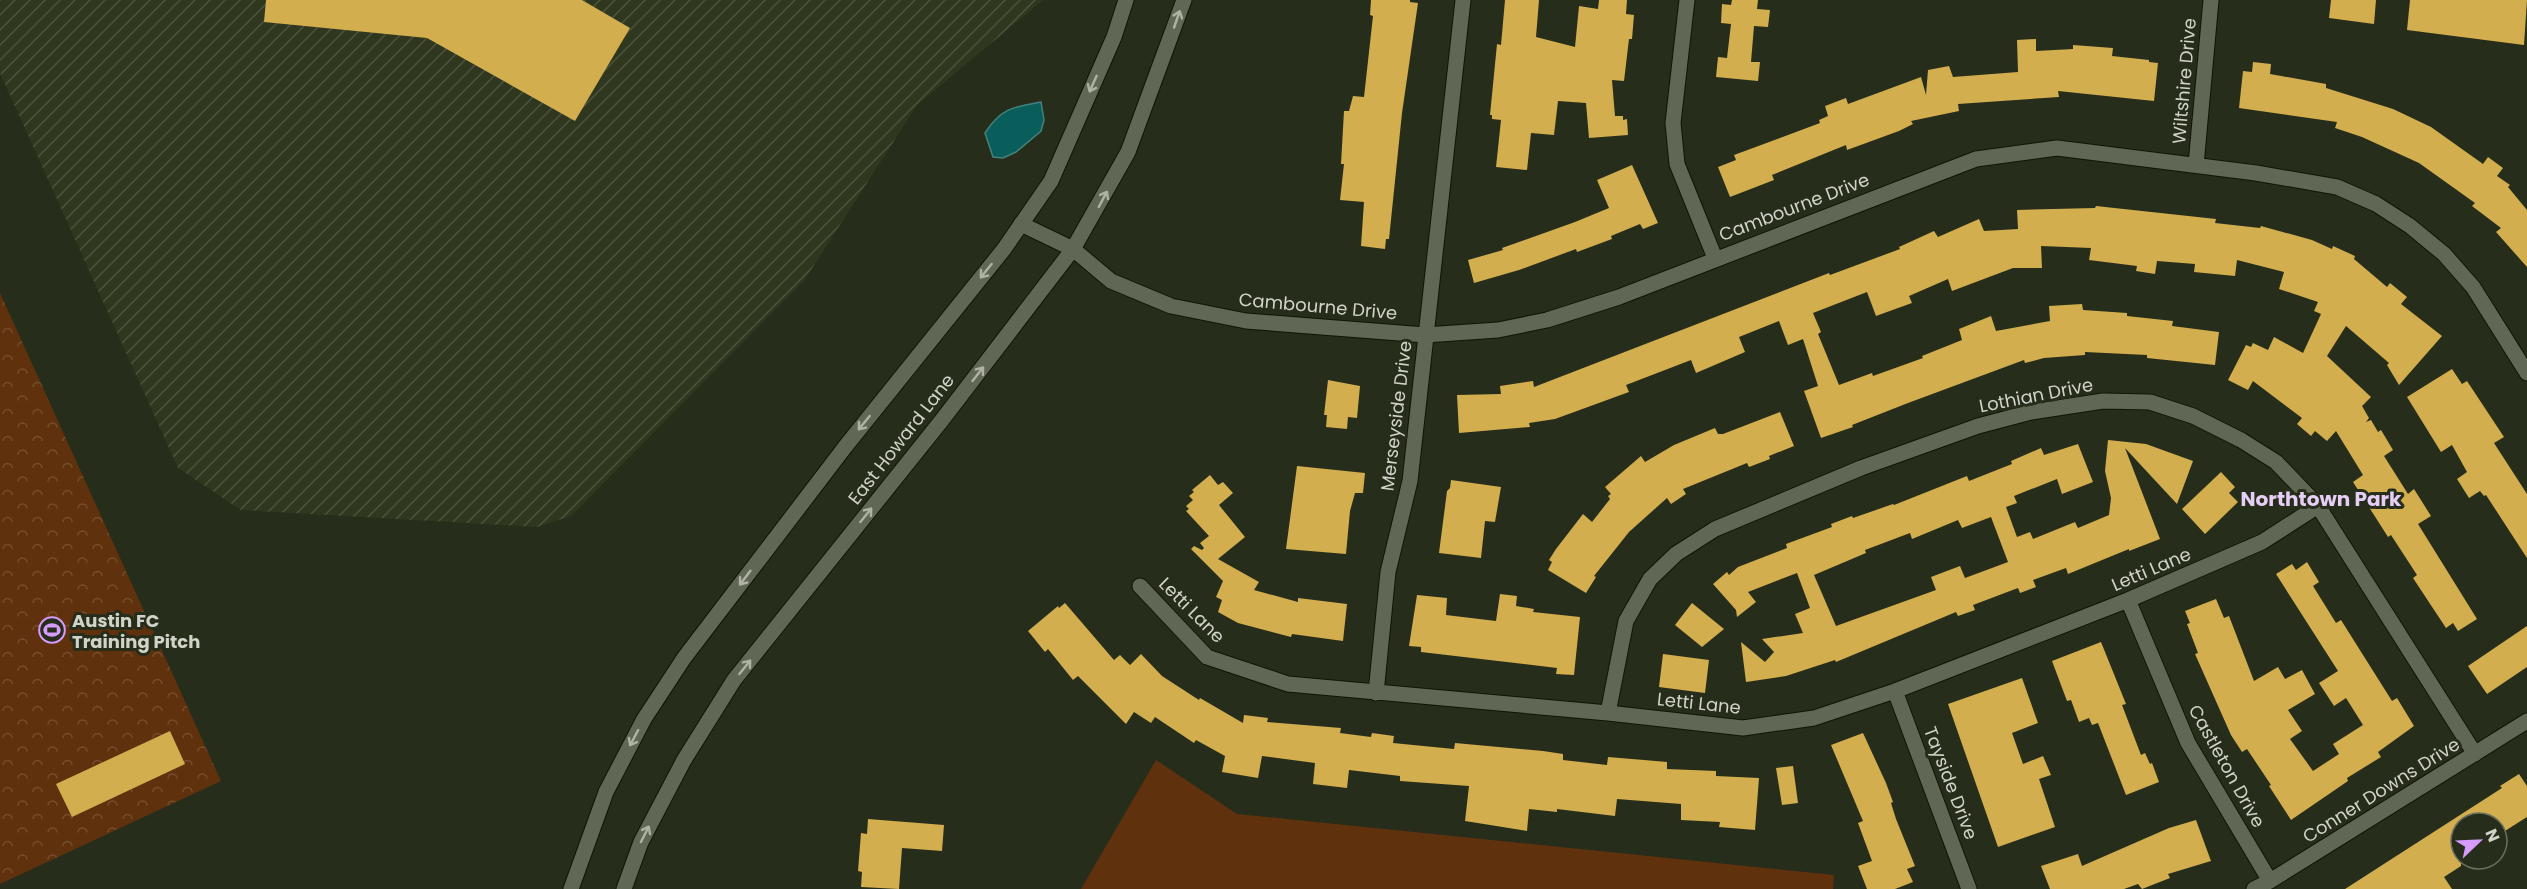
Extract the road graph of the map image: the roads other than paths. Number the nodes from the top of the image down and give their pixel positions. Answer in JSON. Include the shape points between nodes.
{"nodes":[{"id":1,"x":1126,"y":0,"type":"edge"},
{"id":2,"x":1184,"y":0,"type":"edge"},
{"id":3,"x":1463,"y":0,"type":"edge"},
{"id":4,"x":1687,"y":0,"type":"edge"},
{"id":5,"x":2211,"y":0,"type":"edge"},
{"id":6,"x":2196,"y":165,"type":"junction"},
{"id":7,"x":1021,"y":224,"type":"junction"},
{"id":8,"x":1073,"y":249,"type":"junction"},
{"id":9,"x":1715,"y":258,"type":"junction"},
{"id":10,"x":1425,"y":335,"type":"junction"},
{"id":11,"x":2527,"y":373,"type":"edge"},
{"id":12,"x":2318,"y":506,"type":"junction"},
{"id":13,"x":1140,"y":586,"type":"dead end"},
{"id":14,"x":2128,"y":600,"type":"junction"},
{"id":15,"x":1895,"y":691,"type":"junction"},
{"id":16,"x":1376,"y":693,"type":"junction"},
{"id":17,"x":1608,"y":713,"type":"junction"},
{"id":18,"x":2527,"y":722,"type":"edge"},
{"id":19,"x":2475,"y":754,"type":"junction"},
{"id":20,"x":2270,"y":881,"type":"junction"},
{"id":21,"x":571,"y":889,"type":"edge"},
{"id":22,"x":624,"y":889,"type":"edge"},
{"id":23,"x":1969,"y":889,"type":"edge"},
{"id":24,"x":2254,"y":889,"type":"edge"}],
"edges":[{"from":1,"to":7,"type":"street","name":"East Howard Lane","one_way":true,"via":[[1114,37],[1051,181]]},
{"from":8,"to":2,"type":"street","name":"East Howard Lane","one_way":true,"via":[[1128,152]]},
{"from":3,"to":10,"type":"street","name":"Merseyside Drive"},
{"from":4,"to":9,"type":"street","via":[[1673,123],[1677,164]]},
{"from":5,"to":6,"type":"street","name":"Wiltshire Drive"},
{"from":6,"to":9,"type":"street","name":"Cambourne Drive","via":[[2057,148],[1982,157]]},
{"from":6,"to":11,"type":"street","name":"Cambourne Drive","via":[[2337,187],[2376,204],[2444,254],[2473,288]]},
{"from":7,"to":8,"type":"street","name":"Cambourne Drive"},
{"from":7,"to":21,"type":"street","name":"East Howard Lane","one_way":true,"via":[[684,658],[644,719],[606,792]]},
{"from":8,"to":10,"type":"street","name":"Cambourne Drive","via":[[1111,281],[1171,306],[1246,321]]},
{"from":22,"to":8,"type":"street","name":"East Howard Lane","one_way":true,"via":[[641,842],[734,680]]},
{"from":9,"to":10,"type":"street","name":"Cambourne Drive","via":[[1619,297],[1547,320],[1498,330]]},
{"from":10,"to":16,"type":"street","name":"Merseyside Drive","via":[[1410,481],[1388,572]]},
{"from":12,"to":14,"type":"street","name":"Letti Lane","via":[[2262,542]]},
{"from":12,"to":17,"type":"street","name":"Lothian Drive","via":[[2276,462],[2241,440],[2193,416],[2150,402],[2103,401],[2031,412],[1978,426],[1861,468],[1715,529],[1676,555],[1650,579],[1626,621]]},
{"from":12,"to":19,"type":"street","name":"Lothian Drive"},
{"from":13,"to":16,"type":"street","name":"Letti Lane","via":[[1207,657],[1288,684]]},
{"from":14,"to":15,"type":"street","name":"Letti Lane"},
{"from":14,"to":20,"type":"street","name":"Castleton Drive","via":[[2188,743]]},
{"from":15,"to":17,"type":"street","name":"Letti Lane","via":[[1814,718],[1743,728]]},
{"from":15,"to":23,"type":"street","name":"Tayside Drive"},
{"from":16,"to":17,"type":"street","name":"Letti Lane"},
{"from":18,"to":19,"type":"street","name":"Conner Downs Drive"},
{"from":19,"to":20,"type":"street","name":"Conner Downs Drive"},
{"from":20,"to":24,"type":"street","name":"Conner Downs Drive"}]}
